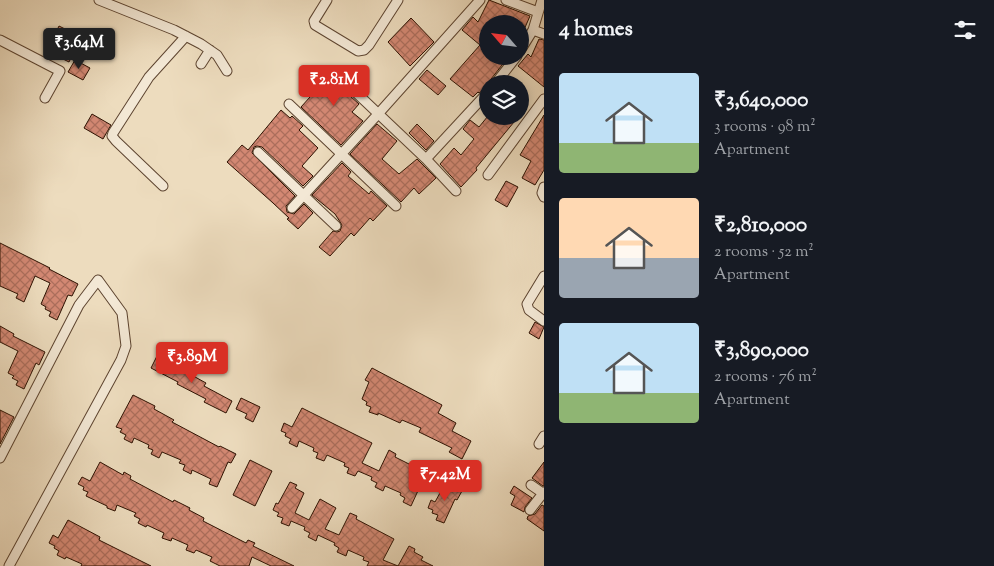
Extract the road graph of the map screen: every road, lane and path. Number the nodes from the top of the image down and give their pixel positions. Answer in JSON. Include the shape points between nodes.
{"nodes":[{"id":1,"x":99,"y":0,"type":"edge"},
{"id":2,"x":327,"y":0,"type":"edge"},
{"id":3,"x":398,"y":0,"type":"edge"},
{"id":4,"x":480,"y":0,"type":"edge"},
{"id":5,"x":506,"y":0,"type":"edge"},
{"id":6,"x":542,"y":0,"type":"edge"},
{"id":7,"x":538,"y":12,"type":"junction"},
{"id":8,"x":533,"y":30,"type":"junction"},
{"id":9,"x":544,"y":34,"type":"edge"},
{"id":10,"x":186,"y":36,"type":"junction"},
{"id":11,"x":529,"y":36,"type":"edge"},
{"id":12,"x":0,"y":40,"type":"edge"},
{"id":13,"x":210,"y":50,"type":"junction"},
{"id":14,"x":201,"y":64,"type":"dead end"},
{"id":15,"x":510,"y":65,"type":"edge"},
{"id":16,"x":227,"y":70,"type":"dead end"},
{"id":17,"x":502,"y":75,"type":"edge"},
{"id":18,"x":348,"y":85,"type":"dead end"},
{"id":19,"x":45,"y":98,"type":"dead end"},
{"id":20,"x":544,"y":99,"type":"edge"},
{"id":21,"x":479,"y":102,"type":"edge"},
{"id":22,"x":290,"y":104,"type":"dead end"},
{"id":23,"x":379,"y":113,"type":"junction"},
{"id":24,"x":258,"y":152,"type":"dead end"},
{"id":25,"x":341,"y":154,"type":"junction"},
{"id":26,"x":426,"y":159,"type":"junction"},
{"id":27,"x":488,"y":174,"type":"dead end"},
{"id":28,"x":163,"y":186,"type":"dead end"},
{"id":29,"x":544,"y":187,"type":"edge"},
{"id":30,"x":456,"y":191,"type":"dead end"},
{"id":31,"x":303,"y":196,"type":"junction"},
{"id":32,"x":544,"y":197,"type":"edge"},
{"id":33,"x":396,"y":206,"type":"dead end"},
{"id":34,"x":292,"y":208,"type":"dead end"},
{"id":35,"x":336,"y":226,"type":"dead end"},
{"id":36,"x":544,"y":276,"type":"edge"},
{"id":37,"x":544,"y":321,"type":"edge"},
{"id":38,"x":0,"y":458,"type":"edge"},
{"id":39,"x":531,"y":485,"type":"dead end"},
{"id":40,"x":544,"y":493,"type":"edge"},
{"id":41,"x":530,"y":510,"type":"dead end"},
{"id":42,"x":9,"y":566,"type":"edge"}],
"edges":[{"from":1,"to":10,"type":"street"},
{"from":2,"to":3,"type":"street","via":[[314,20],[315,26],[358,51],[369,45]]},
{"from":4,"to":23,"type":"street"},
{"from":5,"to":7,"type":"street"},
{"from":6,"to":7,"type":"street"},
{"from":7,"to":8,"type":"street"},
{"from":8,"to":9,"type":"street"},
{"from":8,"to":11,"type":"street"},
{"from":10,"to":13,"type":"street"},
{"from":10,"to":28,"type":"street","via":[[149,77],[112,136]]},
{"from":12,"to":19,"type":"street","via":[[60,71]]},
{"from":13,"to":14,"type":"street"},
{"from":13,"to":16,"type":"street"},
{"from":15,"to":17,"type":"street"},
{"from":18,"to":23,"type":"street"},
{"from":20,"to":27,"type":"street"},
{"from":21,"to":26,"type":"street"},
{"from":22,"to":25,"type":"street"},
{"from":23,"to":25,"type":"street"},
{"from":23,"to":26,"type":"street"},
{"from":24,"to":31,"type":"street"},
{"from":25,"to":31,"type":"street"},
{"from":25,"to":33,"type":"street"},
{"from":26,"to":30,"type":"street"},
{"from":29,"to":32,"type":"street"},
{"from":31,"to":34,"type":"street"},
{"from":31,"to":35,"type":"street"},
{"from":36,"to":37,"type":"street","via":[[527,304],[529,310]]},
{"from":38,"to":42,"type":"street","via":[[79,305],[98,280],[122,313],[126,346]]},
{"from":39,"to":40,"type":"street"},
{"from":40,"to":41,"type":"street"}]}
